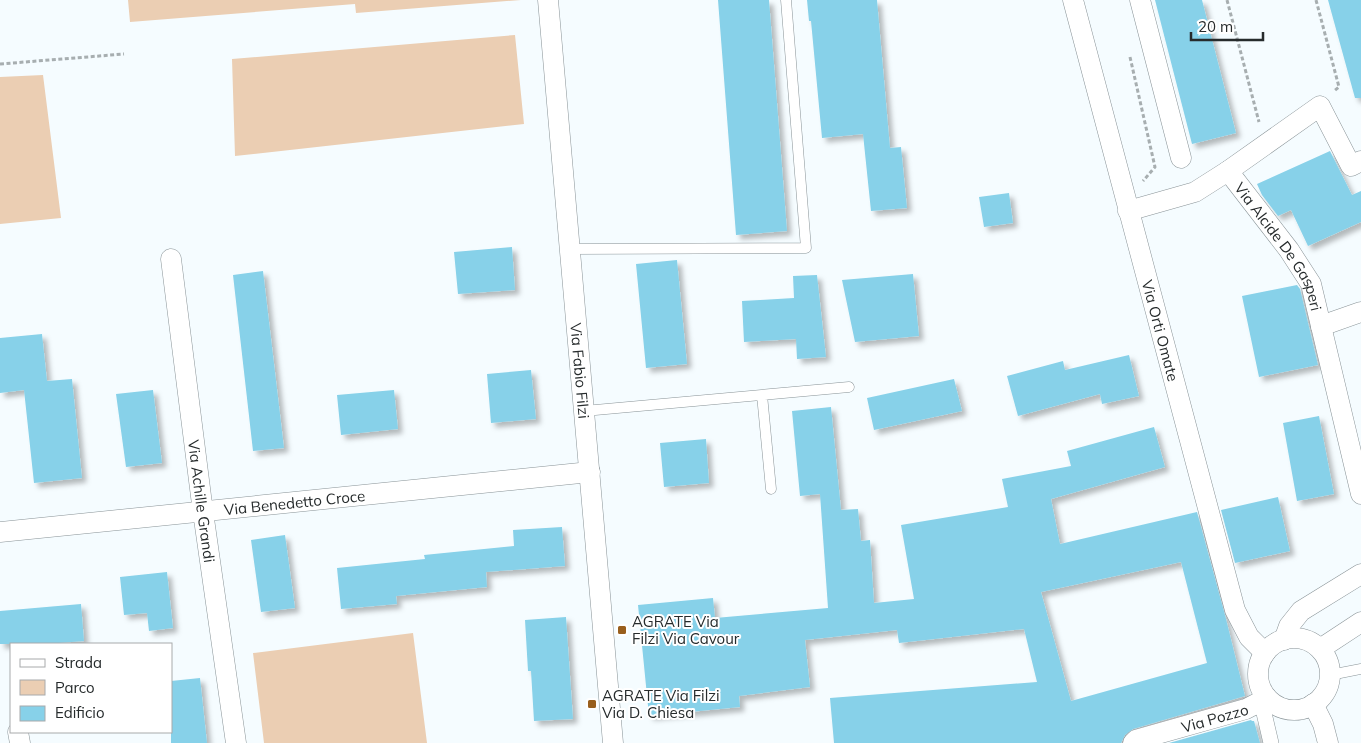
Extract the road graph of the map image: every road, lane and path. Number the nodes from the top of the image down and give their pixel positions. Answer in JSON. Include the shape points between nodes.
{"nodes":[{"id":1,"x":548,"y":0,"type":"edge"},
{"id":2,"x":786,"y":0,"type":"edge"},
{"id":3,"x":1073,"y":0,"type":"edge"},
{"id":4,"x":1140,"y":0,"type":"edge"},
{"id":5,"x":1227,"y":0,"type":"edge"},
{"id":6,"x":1316,"y":0,"type":"edge"},
{"id":7,"x":124,"y":54,"type":"dead end"},
{"id":8,"x":1129,"y":56,"type":"dead end"},
{"id":9,"x":0,"y":64,"type":"edge"},
{"id":10,"x":1320,"y":106,"type":"junction"},
{"id":11,"x":1265,"y":145,"type":"junction"},
{"id":12,"x":1181,"y":158,"type":"dead end"},
{"id":13,"x":1361,"y":161,"type":"edge"},
{"id":14,"x":1228,"y":171,"type":"junction"},
{"id":15,"x":1136,"y":209,"type":"junction"},
{"id":16,"x":570,"y":249,"type":"junction"},
{"id":17,"x":171,"y":259,"type":"dead end"},
{"id":18,"x":1361,"y":312,"type":"edge"},
{"id":19,"x":1321,"y":326,"type":"junction"},
{"id":20,"x":849,"y":387,"type":"dead end"},
{"id":21,"x":762,"y":395,"type":"junction"},
{"id":22,"x":584,"y":411,"type":"junction"},
{"id":23,"x":590,"y":472,"type":"junction"},
{"id":24,"x":771,"y":489,"type":"dead end"},
{"id":25,"x":1361,"y":494,"type":"edge"},
{"id":26,"x":203,"y":512,"type":"junction"},
{"id":27,"x":0,"y":532,"type":"edge"},
{"id":28,"x":1361,"y":574,"type":"edge"},
{"id":29,"x":1361,"y":622,"type":"edge"},
{"id":30,"x":1284,"y":640,"type":"junction"},
{"id":31,"x":1320,"y":649,"type":"junction"},
{"id":32,"x":1265,"y":653,"type":"junction"},
{"id":33,"x":1361,"y":669,"type":"edge"},
{"id":34,"x":1330,"y":674,"type":"junction"},
{"id":35,"x":1262,"y":700,"type":"junction"},
{"id":36,"x":1313,"y":704,"type":"junction"},
{"id":37,"x":236,"y":743,"type":"edge"},
{"id":38,"x":613,"y":743,"type":"edge"},
{"id":39,"x":1133,"y":743,"type":"edge"},
{"id":40,"x":1271,"y":743,"type":"edge"},
{"id":41,"x":1328,"y":743,"type":"edge"}],
"edges":[{"from":1,"to":16,"type":"street","name":"Via Fabio Filzi"},
{"from":2,"to":16,"type":"lane","via":[[806,248]]},
{"from":3,"to":15,"type":"street","name":"Via Orti Omate"},
{"from":4,"to":12,"type":"street"},
{"from":5,"to":11,"type":"path"},
{"from":6,"to":10,"type":"path","via":[[1339,87]]},
{"from":7,"to":9,"type":"path"},
{"from":8,"to":15,"type":"path","via":[[1155,167],[1137,187]]},
{"from":10,"to":11,"type":"street","name":"Via Alcide De Gasperi"},
{"from":10,"to":13,"type":"street","via":[[1350,166]]},
{"from":11,"to":14,"type":"street","name":"Via Alcide De Gasperi"},
{"from":14,"to":15,"type":"street","name":"Via Alcide De Gasperi","via":[[1195,192]]},
{"from":14,"to":19,"type":"street","name":"Via Alcide De Gasperi","via":[[1311,284]]},
{"from":15,"to":32,"type":"street","name":"Via Orti Omate","via":[[1235,610],[1249,637]]},
{"from":16,"to":22,"type":"street","name":"Via Fabio Filzi"},
{"from":17,"to":26,"type":"street","name":"Via Achille Grandi"},
{"from":18,"to":19,"type":"street","name":"Via Alcide De Gasperi"},
{"from":19,"to":25,"type":"street","name":"Via Alcide De Gasperi"},
{"from":20,"to":21,"type":"lane"},
{"from":21,"to":22,"type":"lane"},
{"from":21,"to":24,"type":"lane"},
{"from":22,"to":23,"type":"street","name":"Via Fabio Filzi"},
{"from":23,"to":26,"type":"street","name":"Via Benedetto Croce"},
{"from":23,"to":38,"type":"street","name":"Via Fabio Filzi"},
{"from":26,"to":27,"type":"street","name":"Via Benedetto Croce"},
{"from":26,"to":37,"type":"street","name":"Via Achille Grandi"},
{"from":28,"to":30,"type":"street","via":[[1301,611],[1289,626]]},
{"from":29,"to":31,"type":"street"},
{"from":30,"to":31,"type":"street","via":[[1296,638]]},
{"from":30,"to":32,"type":"street"},
{"from":31,"to":34,"type":"street","via":[[1330,666]]},
{"from":32,"to":35,"type":"street","via":[[1258,675]]},
{"from":33,"to":34,"type":"lane"},
{"from":34,"to":36,"type":"street","via":[[1327,689]]},
{"from":35,"to":36,"type":"street","via":[[1287,710],[1300,710]]},
{"from":35,"to":39,"type":"street","name":"Via Pozzo","via":[[1246,709]]},
{"from":35,"to":40,"type":"street"},
{"from":36,"to":41,"type":"street"}]}
